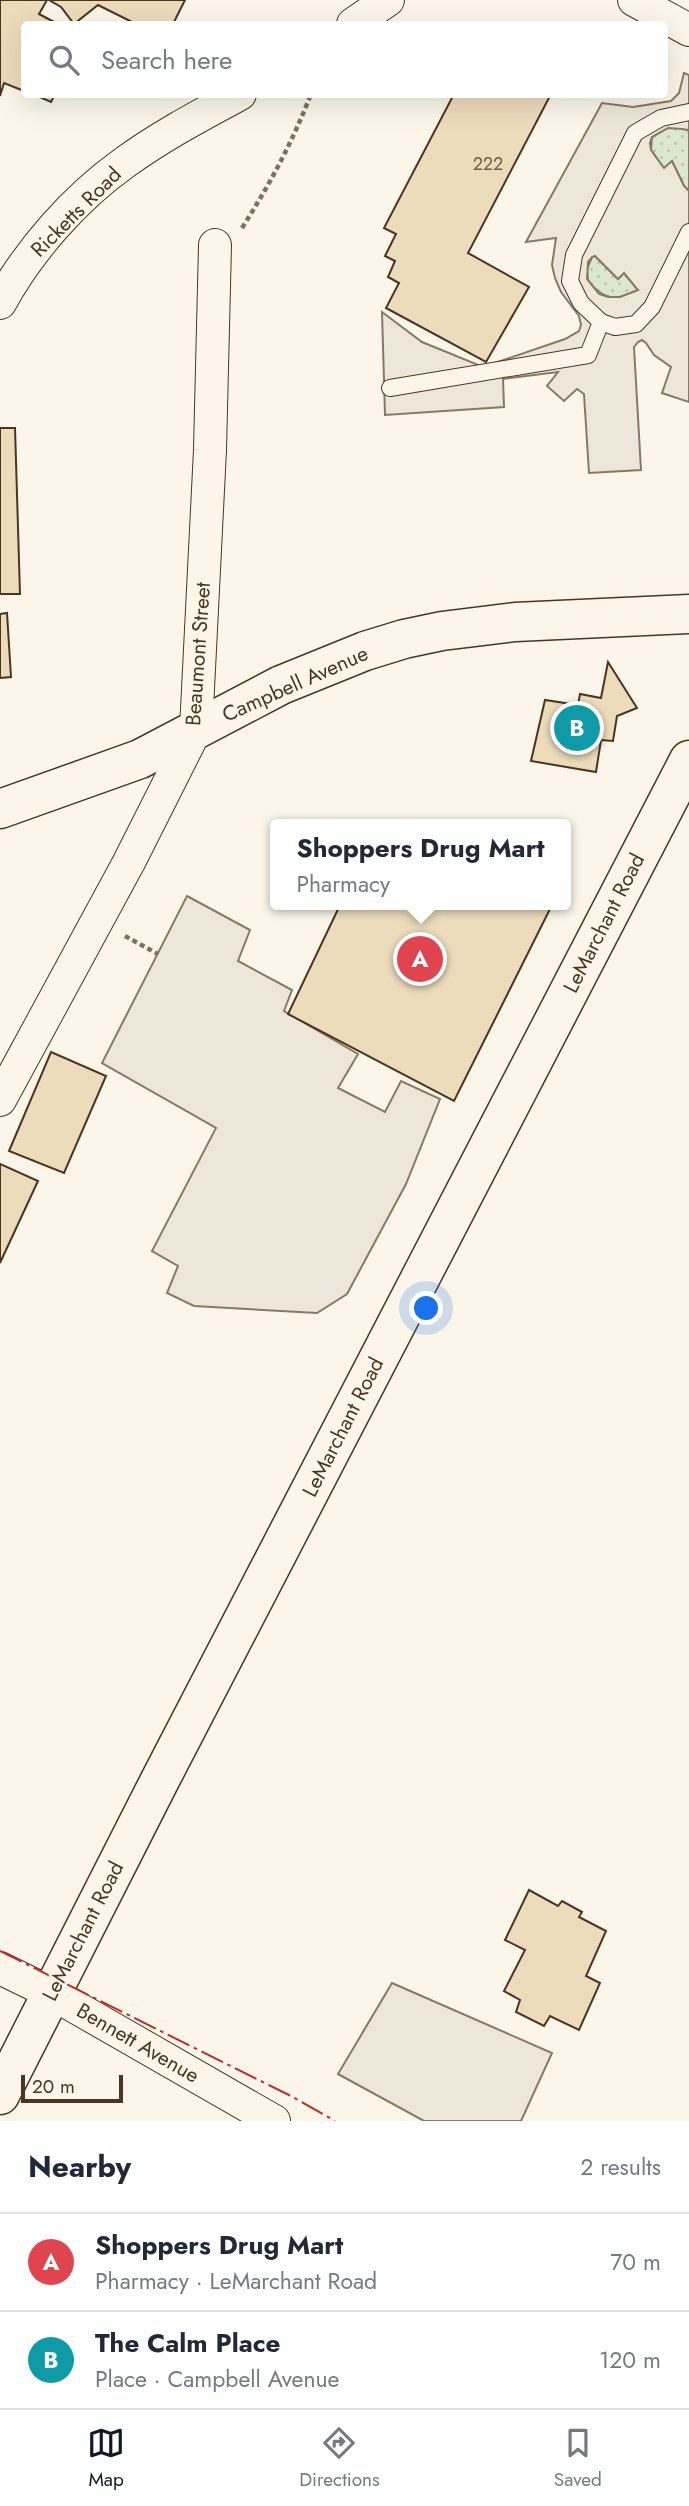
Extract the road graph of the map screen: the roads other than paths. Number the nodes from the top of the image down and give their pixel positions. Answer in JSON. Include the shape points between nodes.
{"nodes":[{"id":1,"x":388,"y":0,"type":"edge"},
{"id":2,"x":634,"y":0,"type":"edge"},
{"id":3,"x":357,"y":21,"type":"edge"},
{"id":4,"x":689,"y":30,"type":"edge"},
{"id":5,"x":233,"y":98,"type":"edge"},
{"id":6,"x":689,"y":112,"type":"edge"},
{"id":7,"x":689,"y":232,"type":"edge"},
{"id":8,"x":215,"y":245,"type":"road end"},
{"id":9,"x":0,"y":303,"type":"edge"},
{"id":10,"x":601,"y":321,"type":"junction"},
{"id":11,"x":390,"y":388,"type":"dead end"},
{"id":12,"x":689,"y":614,"type":"edge"},
{"id":13,"x":196,"y":729,"type":"junction"},
{"id":14,"x":689,"y":760,"type":"edge"},
{"id":15,"x":0,"y":809,"type":"edge"},
{"id":16,"x":0,"y":1100,"type":"edge"},
{"id":17,"x":0,"y":1968,"type":"edge"},
{"id":18,"x":51,"y":1993,"type":"junction"},
{"id":19,"x":0,"y":2095,"type":"edge"},
{"id":20,"x":274,"y":2121,"type":"edge"}],
"edges":[{"from":1,"to":3,"type":"street"},
{"from":2,"to":4,"type":"street"},
{"from":5,"to":9,"type":"street","name":"Ricketts Road","via":[[123,164],[56,226],[15,276]]},
{"from":6,"to":10,"type":"lane","via":[[661,118],[635,133],[574,255],[570,281],[581,303]]},
{"from":7,"to":10,"type":"lane","via":[[652,307],[636,324],[615,327]]},
{"from":8,"to":13,"type":"street","name":"Beaumont Street"},
{"from":10,"to":11,"type":"lane","via":[[588,355]]},
{"from":12,"to":13,"type":"main road","name":"Campbell Avenue","via":[[515,622],[404,639],[303,676]]},
{"from":13,"to":15,"type":"main road","name":"Campbell Avenue","via":[[140,759]]},
{"from":13,"to":16,"type":"street","name":"Beaumont Street"},
{"from":14,"to":18,"type":"main road","name":"LeMarchant Road"},
{"from":17,"to":18,"type":"street","name":"Bennett Avenue"},
{"from":18,"to":19,"type":"main road","name":"LeMarchant Road"},
{"from":18,"to":20,"type":"street","name":"Bennett Avenue"}]}
